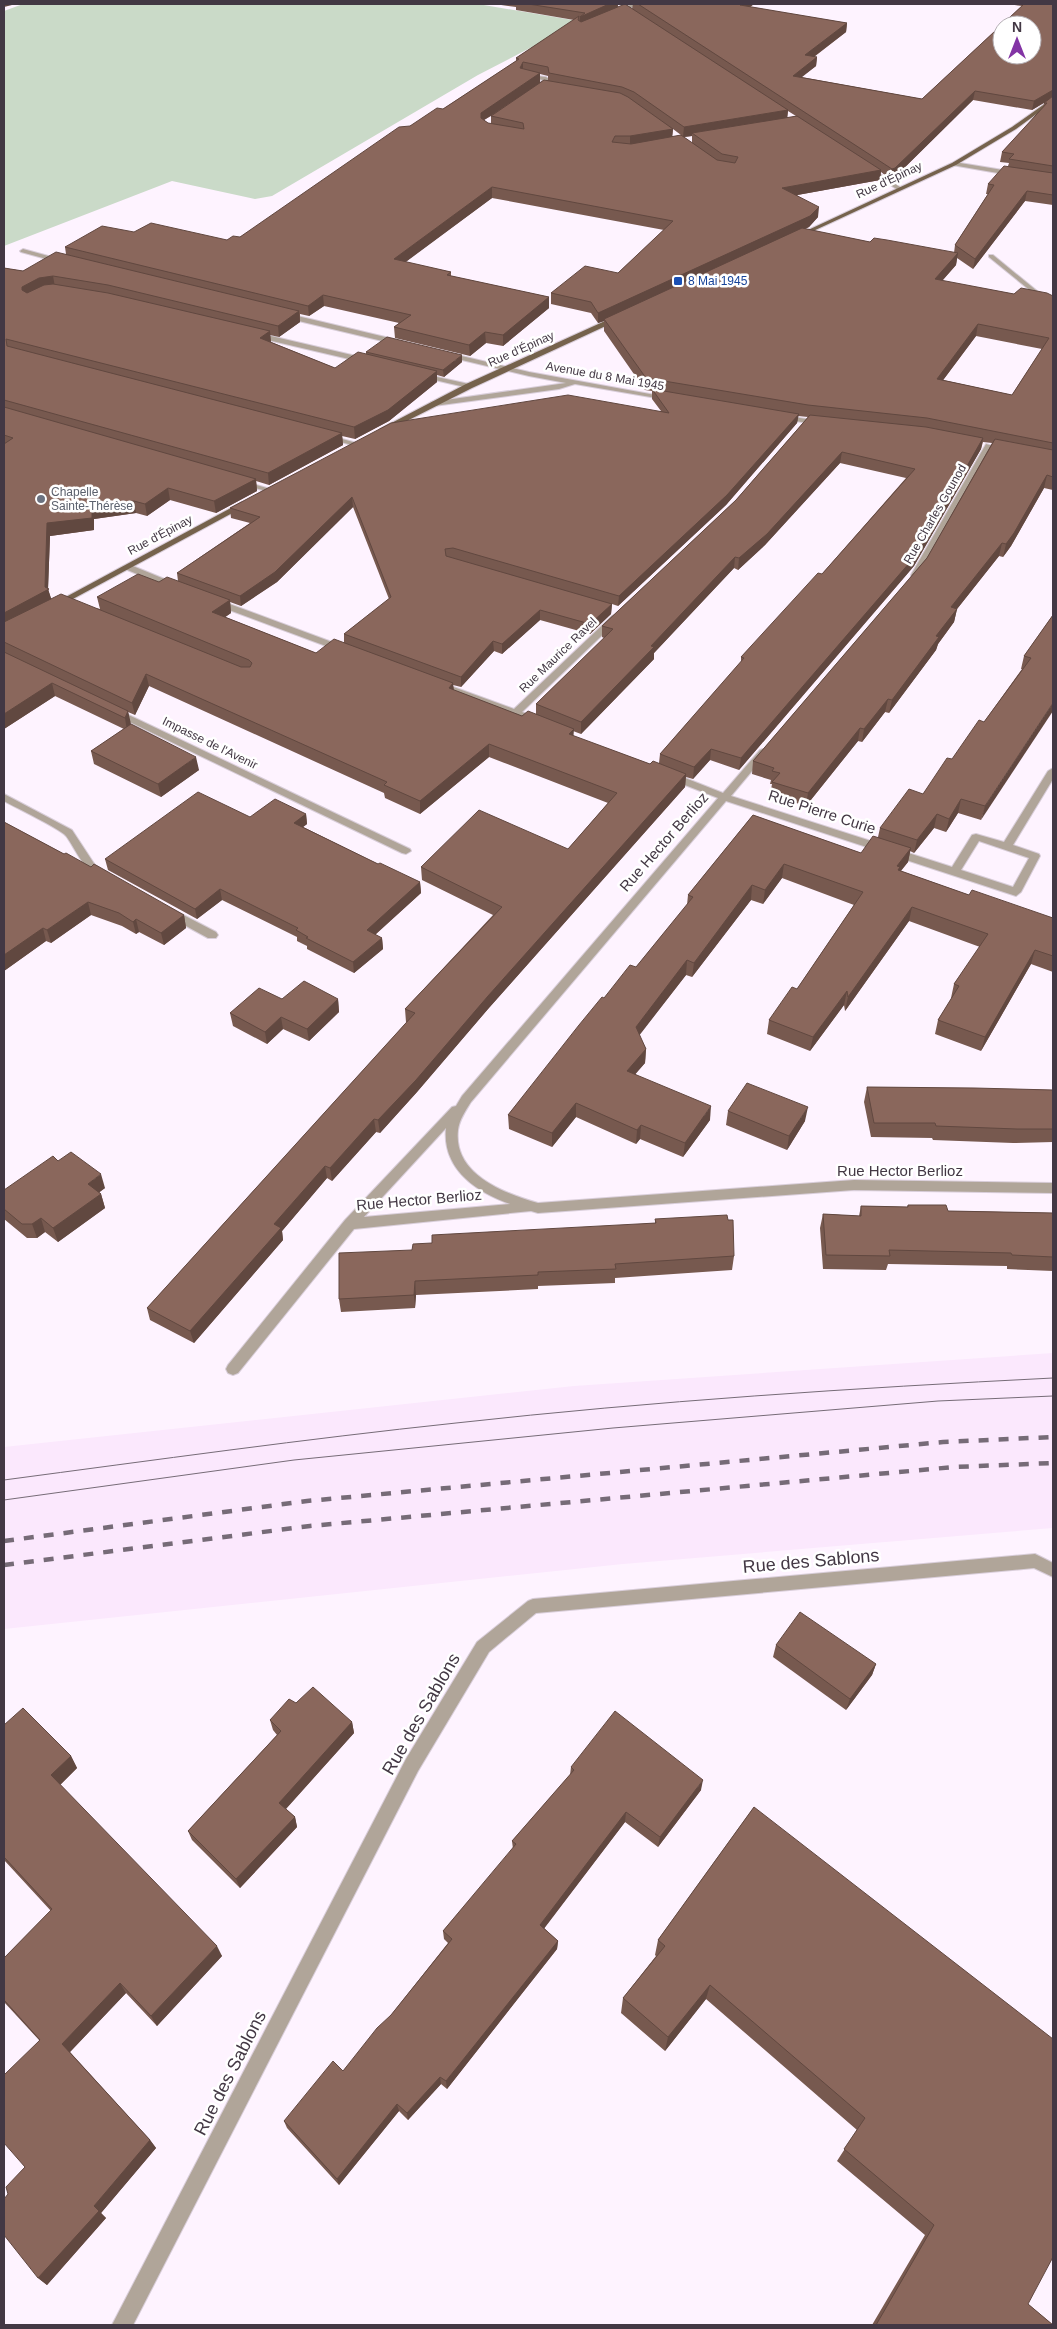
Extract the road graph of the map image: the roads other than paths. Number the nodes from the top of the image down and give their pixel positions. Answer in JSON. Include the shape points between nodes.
{"nodes":[{"id":1,"x":617,"y":4,"type":"edge"},
{"id":2,"x":635,"y":4,"type":"edge"},
{"id":3,"x":626,"y":10,"type":"junction"},
{"id":4,"x":634,"y":15,"type":"edge"},
{"id":5,"x":609,"y":17,"type":"edge"},
{"id":6,"x":523,"y":75,"type":"edge"},
{"id":7,"x":543,"y":85,"type":"junction"},
{"id":8,"x":553,"y":87,"type":"edge"},
{"id":9,"x":528,"y":95,"type":"edge"},
{"id":10,"x":1053,"y":100,"type":"edge"},
{"id":11,"x":954,"y":164,"type":"junction"},
{"id":12,"x":863,"y":165,"type":"edge"},
{"id":13,"x":1026,"y":176,"type":"edge"},
{"id":14,"x":900,"y":189,"type":"junction"},
{"id":15,"x":786,"y":242,"type":"edge"},
{"id":16,"x":22,"y":251,"type":"dead end"},
{"id":17,"x":991,"y":256,"type":"edge"},
{"id":18,"x":71,"y":263,"type":"edge"},
{"id":19,"x":1053,"y":307,"type":"edge"},
{"id":20,"x":273,"y":312,"type":"edge"},
{"id":21,"x":628,"y":313,"type":"edge"},
{"id":22,"x":246,"y":332,"type":"edge"},
{"id":23,"x":405,"y":344,"type":"edge"},
{"id":24,"x":442,"y":353,"type":"edge"},
{"id":25,"x":372,"y":363,"type":"edge"},
{"id":26,"x":509,"y":369,"type":"junction"},
{"id":27,"x":411,"y":372,"type":"edge"},
{"id":28,"x":574,"y":382,"type":"junction"},
{"id":29,"x":469,"y":386,"type":"junction"},
{"id":30,"x":680,"y":400,"type":"edge"},
{"id":31,"x":434,"y":404,"type":"junction"},
{"id":32,"x":774,"y":415,"type":"edge"},
{"id":33,"x":826,"y":423,"type":"edge"},
{"id":34,"x":376,"y":433,"type":"edge"},
{"id":35,"x":318,"y":434,"type":"edge"},
{"id":36,"x":359,"y":442,"type":"joint"},
{"id":37,"x":988,"y":446,"type":"edge"},
{"id":38,"x":347,"y":448,"type":"edge"},
{"id":39,"x":232,"y":479,"type":"edge"},
{"id":40,"x":279,"y":485,"type":"edge"},
{"id":41,"x":270,"y":490,"type":"junction"},
{"id":42,"x":262,"y":494,"type":"edge"},
{"id":43,"x":254,"y":499,"type":"edge"},
{"id":44,"x":128,"y":567,"type":"junction"},
{"id":45,"x":908,"y":583,"type":"edge"},
{"id":46,"x":182,"y":589,"type":"edge"},
{"id":47,"x":209,"y":599,"type":"edge"},
{"id":48,"x":612,"y":609,"type":"edge"},
{"id":49,"x":47,"y":610,"type":"edge"},
{"id":50,"x":358,"y":654,"type":"edge"},
{"id":51,"x":432,"y":682,"type":"edge"},
{"id":52,"x":102,"y":705,"type":"edge"},
{"id":53,"x":515,"y":713,"type":"junction"},
{"id":54,"x":542,"y":724,"type":"edge"},
{"id":55,"x":769,"y":745,"type":"edge"},
{"id":56,"x":661,"y":771,"type":"edge"},
{"id":57,"x":1053,"y":771,"type":"edge"},
{"id":58,"x":4,"y":797,"type":"edge"},
{"id":59,"x":724,"y":797,"type":"junction"},
{"id":60,"x":1007,"y":846,"type":"junction"},
{"id":61,"x":406,"y":850,"type":"dead end"},
{"id":62,"x":955,"y":871,"type":"junction"},
{"id":63,"x":117,"y":882,"type":"edge"},
{"id":64,"x":160,"y":906,"type":"edge"},
{"id":65,"x":212,"y":935,"type":"dead end"},
{"id":66,"x":466,"y":1099,"type":"junction"},
{"id":67,"x":1053,"y":1188,"type":"edge"},
{"id":68,"x":538,"y":1208,"type":"junction"},
{"id":69,"x":350,"y":1224,"type":"junction"},
{"id":70,"x":233,"y":1369,"type":"dead end"},
{"id":71,"x":1053,"y":1570,"type":"edge"},
{"id":72,"x":122,"y":2325,"type":"edge"}],
"edges":[{"from":1,"to":3,"type":"street"},
{"from":2,"to":3,"type":"street"},
{"from":3,"to":4,"type":"street"},
{"from":3,"to":5,"type":"street"},
{"from":6,"to":7,"type":"street","via":[[546,79]]},
{"from":7,"to":8,"type":"street"},
{"from":7,"to":9,"type":"street"},
{"from":10,"to":11,"type":"main road","name":"Rue d'Épinay"},
{"from":11,"to":13,"type":"street"},
{"from":11,"to":14,"type":"main road","name":"Rue d'Épinay"},
{"from":12,"to":14,"type":"street"},
{"from":14,"to":15,"type":"main road","name":"Rue d'Épinay"},
{"from":16,"to":18,"type":"street"},
{"from":17,"to":19,"type":"street"},
{"from":20,"to":23,"type":"street"},
{"from":21,"to":26,"type":"main road","name":"Rue d'Épinay"},
{"from":22,"to":25,"type":"street"},
{"from":24,"to":26,"type":"street","name":"Avenue du 8 Mai 1945"},
{"from":26,"to":28,"type":"street","name":"Avenue du 8 Mai 1945"},
{"from":26,"to":29,"type":"main road","name":"Rue d'Épinay"},
{"from":27,"to":29,"type":"street"},
{"from":28,"to":30,"type":"street","name":"Avenue du 8 Mai 1945"},
{"from":28,"to":31,"type":"street","via":[[559,387]]},
{"from":29,"to":31,"type":"main road","name":"Rue d'Épinay"},
{"from":31,"to":34,"type":"main road","name":"Rue d'Épinay"},
{"from":32,"to":33,"type":"street","via":[[803,424]]},
{"from":35,"to":36,"type":"street"},
{"from":36,"to":38,"type":"main road"},
{"from":37,"to":45,"type":"street","name":"Rue Charles Gounod","via":[[920,568]]},
{"from":39,"to":41,"type":"street"},
{"from":40,"to":41,"type":"main road"},
{"from":41,"to":42,"type":"main road"},
{"from":43,"to":44,"type":"main road","name":"Rue d'Épinay"},
{"from":44,"to":46,"type":"street"},
{"from":44,"to":49,"type":"main road","name":"Rue d'Épinay","via":[[69,602]]},
{"from":47,"to":50,"type":"street"},
{"from":48,"to":53,"type":"street","name":"Rue Maurice Ravel","via":[[622,612]]},
{"from":51,"to":53,"type":"street"},
{"from":52,"to":61,"type":"street","name":"Impasse de l'Avenir"},
{"from":53,"to":54,"type":"street"},
{"from":55,"to":59,"type":"street"},
{"from":56,"to":59,"type":"street","name":"Rue Hector Berlioz"},
{"from":57,"to":60,"type":"street"},
{"from":58,"to":63,"type":"street","via":[[68,832],[91,867]]},
{"from":59,"to":62,"type":"street","name":"Rue Pierre Curie"},
{"from":59,"to":66,"type":"street","name":"Rue Hector Berlioz"},
{"from":60,"to":62,"type":"street","via":[[976,837]]},
{"from":60,"to":62,"type":"street","name":"Rue Pierre Curie","via":[[1035,856],[1016,892]]},
{"from":64,"to":65,"type":"street"},
{"from":66,"to":68,"type":"street","name":"Rue Hector Berlioz","via":[[451,1133],[458,1161],[473,1179],[488,1190]]},
{"from":66,"to":69,"type":"street","name":"Rue Hector Berlioz"},
{"from":67,"to":68,"type":"street","name":"Rue Hector Berlioz","via":[[854,1185]]},
{"from":68,"to":69,"type":"street","name":"Rue Hector Berlioz"},
{"from":69,"to":70,"type":"street"},
{"from":71,"to":72,"type":"street","name":"Rue des Sablons","via":[[1035,1561],[533,1606],[483,1647],[412,1765]]}]}
